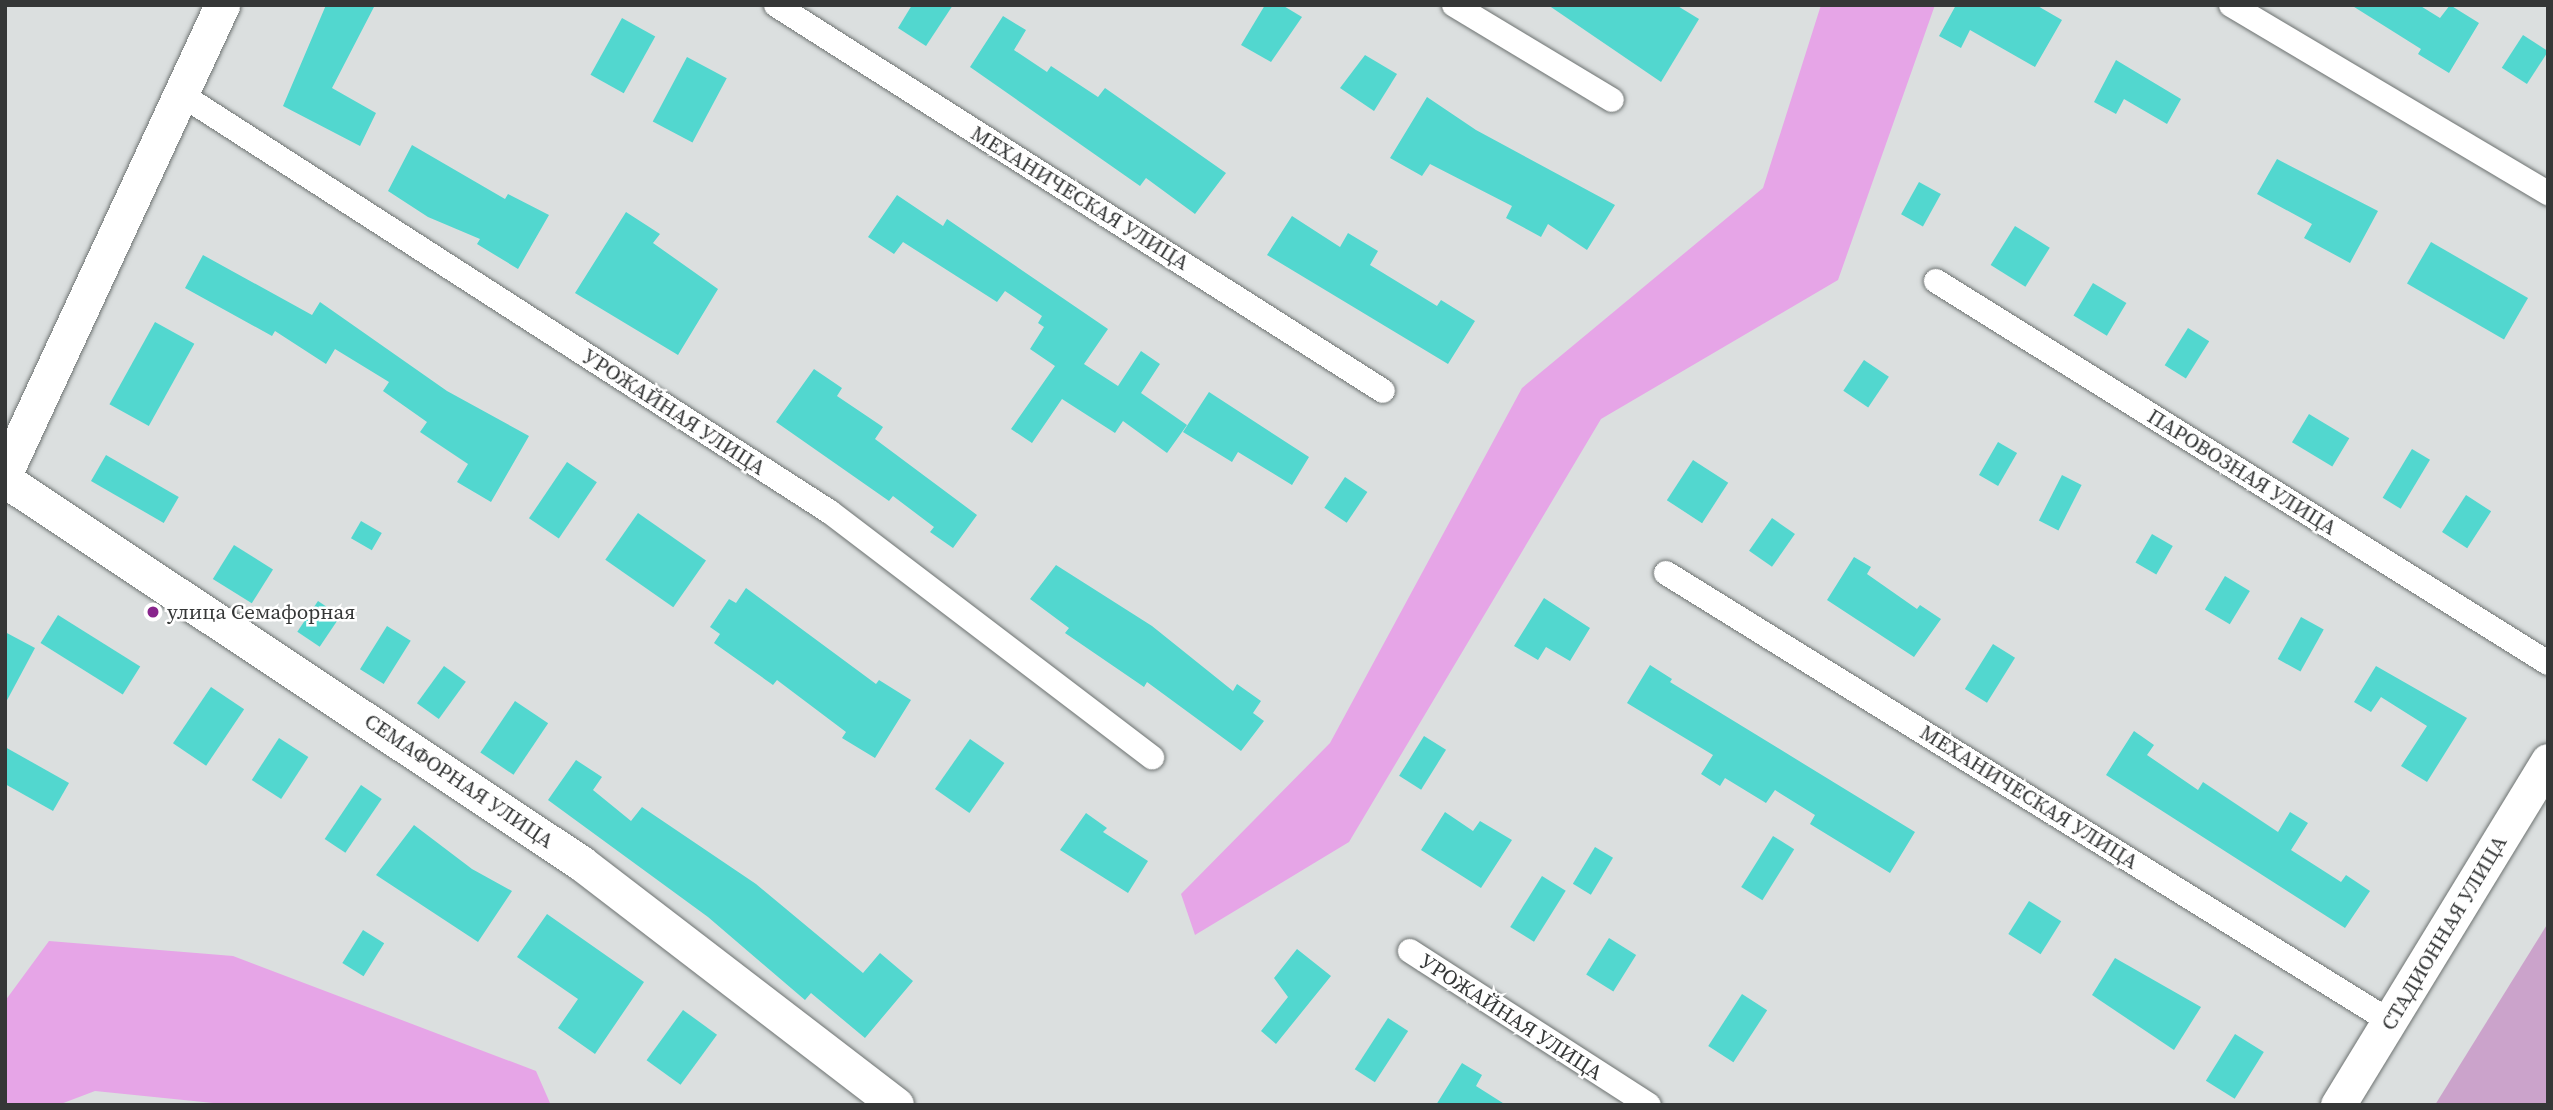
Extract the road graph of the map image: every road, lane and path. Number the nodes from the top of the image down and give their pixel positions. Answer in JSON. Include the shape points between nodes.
{"nodes":[{"id":1,"x":222,"y":5,"type":"edge"},
{"id":2,"x":776,"y":5,"type":"edge"},
{"id":3,"x":1454,"y":5,"type":"edge"},
{"id":4,"x":2231,"y":5,"type":"edge"},
{"id":5,"x":178,"y":93,"type":"junction"},
{"id":6,"x":1612,"y":100,"type":"dead end"},
{"id":7,"x":2548,"y":193,"type":"edge"},
{"id":8,"x":1936,"y":281,"type":"dead end"},
{"id":9,"x":1383,"y":391,"type":"dead end"},
{"id":10,"x":5,"y":473,"type":"edge"},
{"id":11,"x":5,"y":480,"type":"edge"},
{"id":12,"x":1666,"y":572,"type":"dead end"},
{"id":13,"x":2548,"y":663,"type":"edge"},
{"id":14,"x":1152,"y":757,"type":"dead end"},
{"id":15,"x":2548,"y":761,"type":"edge"},
{"id":16,"x":1410,"y":951,"type":"dead end"},
{"id":17,"x":2391,"y":1022,"type":"junction"},
{"id":18,"x":896,"y":1105,"type":"edge"},
{"id":19,"x":1648,"y":1105,"type":"edge"},
{"id":20,"x":2338,"y":1105,"type":"edge"}],
"edges":[{"from":1,"to":5,"type":"street"},
{"from":2,"to":9,"type":"street","name":"МЕХАНИЧЕСКАЯ УЛИЦА"},
{"from":3,"to":6,"type":"street"},
{"from":4,"to":7,"type":"street"},
{"from":5,"to":10,"type":"street"},
{"from":5,"to":14,"type":"street","name":"УРОЖАЙНАЯ УЛИЦА","via":[[830,512]]},
{"from":8,"to":13,"type":"street","name":"ПАРОВОЗНАЯ УЛИЦА"},
{"from":11,"to":18,"type":"street","name":"СЕМАФОРНАЯ УЛИЦА","via":[[581,863]]},
{"from":12,"to":17,"type":"street","name":"МЕХАНИЧЕСКАЯ УЛИЦА"},
{"from":15,"to":17,"type":"street","name":"СТАДИОННАЯ УЛИЦА"},
{"from":16,"to":19,"type":"street","name":"УРОЖАЙНАЯ УЛИЦА"},
{"from":17,"to":20,"type":"street","name":"СТАДИОННАЯ УЛИЦА"}]}
